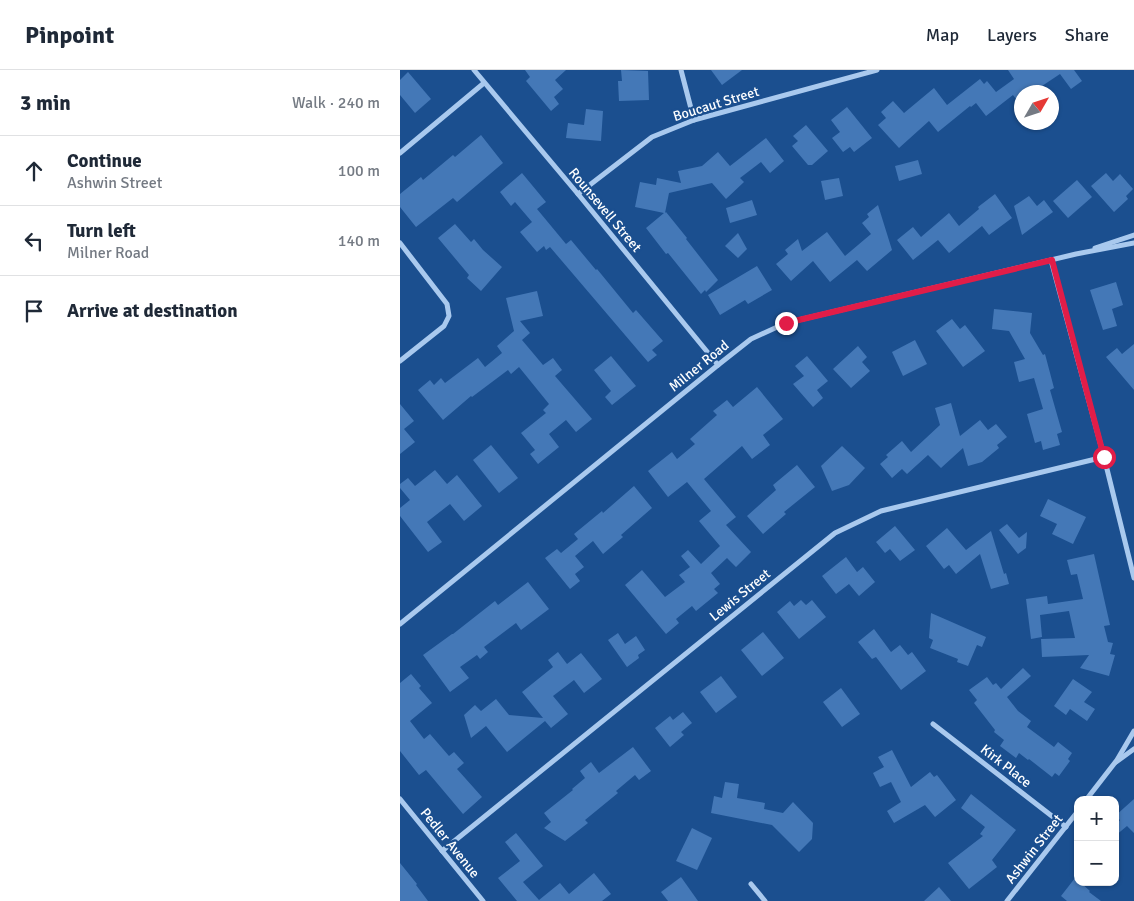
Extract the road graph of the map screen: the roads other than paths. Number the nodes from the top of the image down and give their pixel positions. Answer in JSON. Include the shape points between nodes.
{"nodes":[{"id":1,"x":474,"y":70,"type":"edge"},
{"id":2,"x":681,"y":70,"type":"edge"},
{"id":3,"x":877,"y":70,"type":"edge"},
{"id":4,"x":484,"y":83,"type":"junction"},
{"id":5,"x":694,"y":120,"type":"junction"},
{"id":6,"x":400,"y":153,"type":"edge"},
{"id":7,"x":578,"y":194,"type":"junction"},
{"id":8,"x":1134,"y":235,"type":"edge"},
{"id":9,"x":400,"y":243,"type":"edge"},
{"id":10,"x":1134,"y":243,"type":"edge"},
{"id":11,"x":1076,"y":254,"type":"junction"},
{"id":12,"x":1052,"y":260,"type":"junction"},
{"id":13,"x":400,"y":361,"type":"edge"},
{"id":14,"x":718,"y":365,"type":"junction"},
{"id":15,"x":1104,"y":457,"type":"junction"},
{"id":16,"x":1134,"y":578,"type":"edge"},
{"id":17,"x":400,"y":624,"type":"edge"},
{"id":18,"x":933,"y":724,"type":"dead end"},
{"id":19,"x":1134,"y":731,"type":"edge"},
{"id":20,"x":1134,"y":749,"type":"edge"},
{"id":21,"x":1112,"y":766,"type":"junction"},
{"id":22,"x":1089,"y":796,"type":"edge"},
{"id":23,"x":400,"y":799,"type":"edge"},
{"id":24,"x":1074,"y":816,"type":"edge"},
{"id":25,"x":1066,"y":827,"type":"junction"},
{"id":26,"x":442,"y":851,"type":"junction"},
{"id":27,"x":751,"y":884,"type":"dead end"},
{"id":28,"x":483,"y":901,"type":"edge"},
{"id":29,"x":765,"y":901,"type":"edge"},
{"id":30,"x":1007,"y":901,"type":"edge"}],
"edges":[{"from":1,"to":4,"type":"street","name":"Rounsevell Street"},
{"from":2,"to":5,"type":"street"},
{"from":3,"to":5,"type":"street","name":"Boucaut Street"},
{"from":4,"to":6,"type":"street"},
{"from":4,"to":7,"type":"street","name":"Rounsevell Street"},
{"from":5,"to":7,"type":"street","name":"Boucaut Street","via":[[652,137]]},
{"from":7,"to":14,"type":"street","name":"Rounsevell Street"},
{"from":8,"to":11,"type":"street","name":"Milner Road"},
{"from":9,"to":13,"type":"street","via":[[447,304],[448,316],[444,326]]},
{"from":10,"to":11,"type":"street","name":"Milner Road"},
{"from":11,"to":12,"type":"street","name":"Milner Road"},
{"from":12,"to":14,"type":"street","name":"Milner Road","via":[[786,323],[751,339]]},
{"from":12,"to":15,"type":"street"},
{"from":14,"to":17,"type":"street","name":"Milner Road"},
{"from":15,"to":16,"type":"street"},
{"from":15,"to":26,"type":"street","name":"Lewis Street","via":[[881,511],[835,533]]},
{"from":18,"to":25,"type":"street","name":"Kirk Place"},
{"from":19,"to":21,"type":"street"},
{"from":20,"to":21,"type":"street"},
{"from":21,"to":22,"type":"street"},
{"from":23,"to":26,"type":"street","name":"Pedler Avenue"},
{"from":24,"to":25,"type":"street","name":"Ashwin Street"},
{"from":25,"to":30,"type":"street","name":"Ashwin Street"},
{"from":26,"to":28,"type":"street","name":"Pedler Avenue"},
{"from":27,"to":29,"type":"street"}]}
